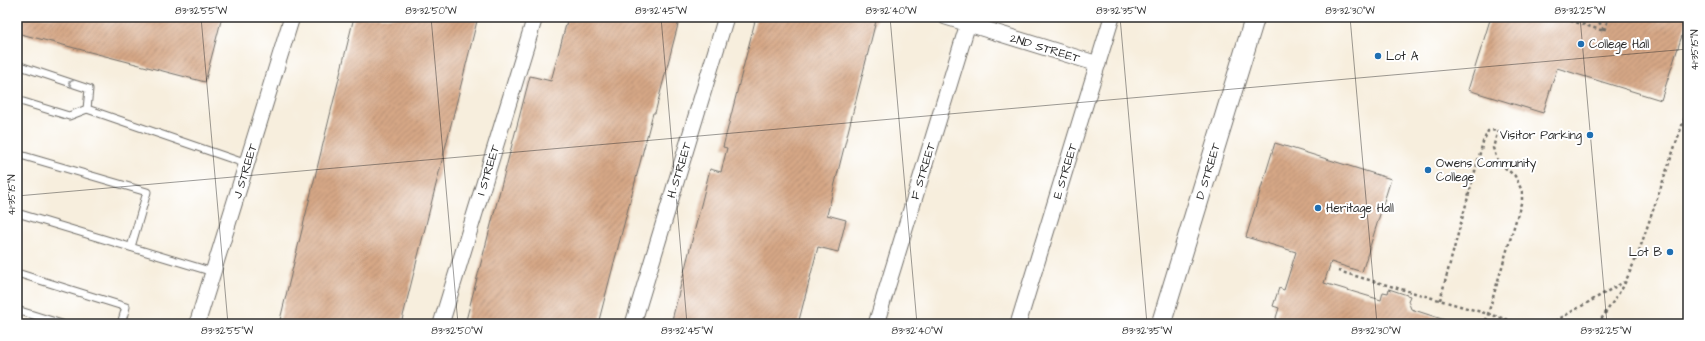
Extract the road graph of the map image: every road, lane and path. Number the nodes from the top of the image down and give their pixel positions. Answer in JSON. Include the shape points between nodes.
{"nodes":[{"id":1,"x":292,"y":17,"type":"edge"},
{"id":2,"x":535,"y":17,"type":"edge"},
{"id":3,"x":726,"y":17,"type":"edge"},
{"id":4,"x":946,"y":17,"type":"edge"},
{"id":5,"x":1112,"y":17,"type":"edge"},
{"id":6,"x":1255,"y":17,"type":"edge"},
{"id":7,"x":1558,"y":17,"type":"edge"},
{"id":8,"x":1596,"y":17,"type":"edge"},
{"id":9,"x":1609,"y":17,"type":"edge"},
{"id":10,"x":969,"y":20,"type":"edge"},
{"id":11,"x":1604,"y":31,"type":"junction"},
{"id":12,"x":1098,"y":64,"type":"junction"},
{"id":13,"x":17,"y":65,"type":"edge"},
{"id":14,"x":17,"y":100,"type":"edge"},
{"id":15,"x":86,"y":108,"type":"junction"},
{"id":16,"x":1688,"y":108,"type":"edge"},
{"id":17,"x":17,"y":154,"type":"edge"},
{"id":18,"x":247,"y":164,"type":"junction"},
{"id":19,"x":17,"y":213,"type":"edge"},
{"id":20,"x":131,"y":247,"type":"junction"},
{"id":21,"x":1338,"y":271,"type":"dead end"},
{"id":22,"x":213,"y":272,"type":"junction"},
{"id":23,"x":17,"y":273,"type":"edge"},
{"id":24,"x":1625,"y":282,"type":"junction"},
{"id":25,"x":1440,"y":300,"type":"junction"},
{"id":26,"x":17,"y":310,"type":"edge"},
{"id":27,"x":1488,"y":313,"type":"junction"},
{"id":28,"x":62,"y":324,"type":"edge"},
{"id":29,"x":121,"y":324,"type":"edge"},
{"id":30,"x":198,"y":324,"type":"edge"},
{"id":31,"x":441,"y":324,"type":"edge"},
{"id":32,"x":633,"y":324,"type":"edge"},
{"id":33,"x":876,"y":324,"type":"edge"},
{"id":34,"x":1018,"y":324,"type":"edge"},
{"id":35,"x":1161,"y":324,"type":"edge"},
{"id":36,"x":1485,"y":324,"type":"edge"},
{"id":37,"x":1523,"y":324,"type":"edge"},
{"id":38,"x":1550,"y":324,"type":"edge"},
{"id":39,"x":1598,"y":324,"type":"edge"}],
"edges":[{"from":1,"to":18,"type":"street","name":"J STREET"},
{"from":2,"to":31,"type":"street","name":"I STREET"},
{"from":3,"to":32,"type":"street","name":"H STREET"},
{"from":4,"to":10,"type":"street","name":"2ND STREET"},
{"from":5,"to":12,"type":"street","name":"E STREET"},
{"from":6,"to":35,"type":"street","name":"D STREET"},
{"from":7,"to":11,"type":"path"},
{"from":8,"to":11,"type":"path"},
{"from":9,"to":11,"type":"path"},
{"from":10,"to":12,"type":"street","name":"2ND STREET"},
{"from":10,"to":33,"type":"street","name":"F STREET"},
{"from":12,"to":34,"type":"street","name":"E STREET"},
{"from":15,"to":13,"type":"lane","one_way":true,"via":[[89,89]]},
{"from":14,"to":15,"type":"lane","via":[[70,116]]},
{"from":15,"to":18,"type":"lane"},
{"from":16,"to":24,"type":"path","via":[[1638,254]]},
{"from":17,"to":20,"type":"lane","via":[[147,192]]},
{"from":18,"to":22,"type":"street","name":"J STREET"},
{"from":19,"to":20,"type":"lane"},
{"from":20,"to":22,"type":"lane"},
{"from":21,"to":25,"type":"path"},
{"from":22,"to":30,"type":"street","name":"J STREET"},
{"from":23,"to":29,"type":"lane","via":[[126,306]]},
{"from":24,"to":38,"type":"path"},
{"from":24,"to":39,"type":"path"},
{"from":25,"to":27,"type":"path"},
{"from":25,"to":27,"type":"path","via":[[1483,142],[1488,131],[1498,130],[1493,148],[1498,162],[1515,176],[1522,191],[1522,200]]},
{"from":26,"to":28,"type":"lane"},
{"from":27,"to":36,"type":"path"},
{"from":27,"to":37,"type":"path"}]}
